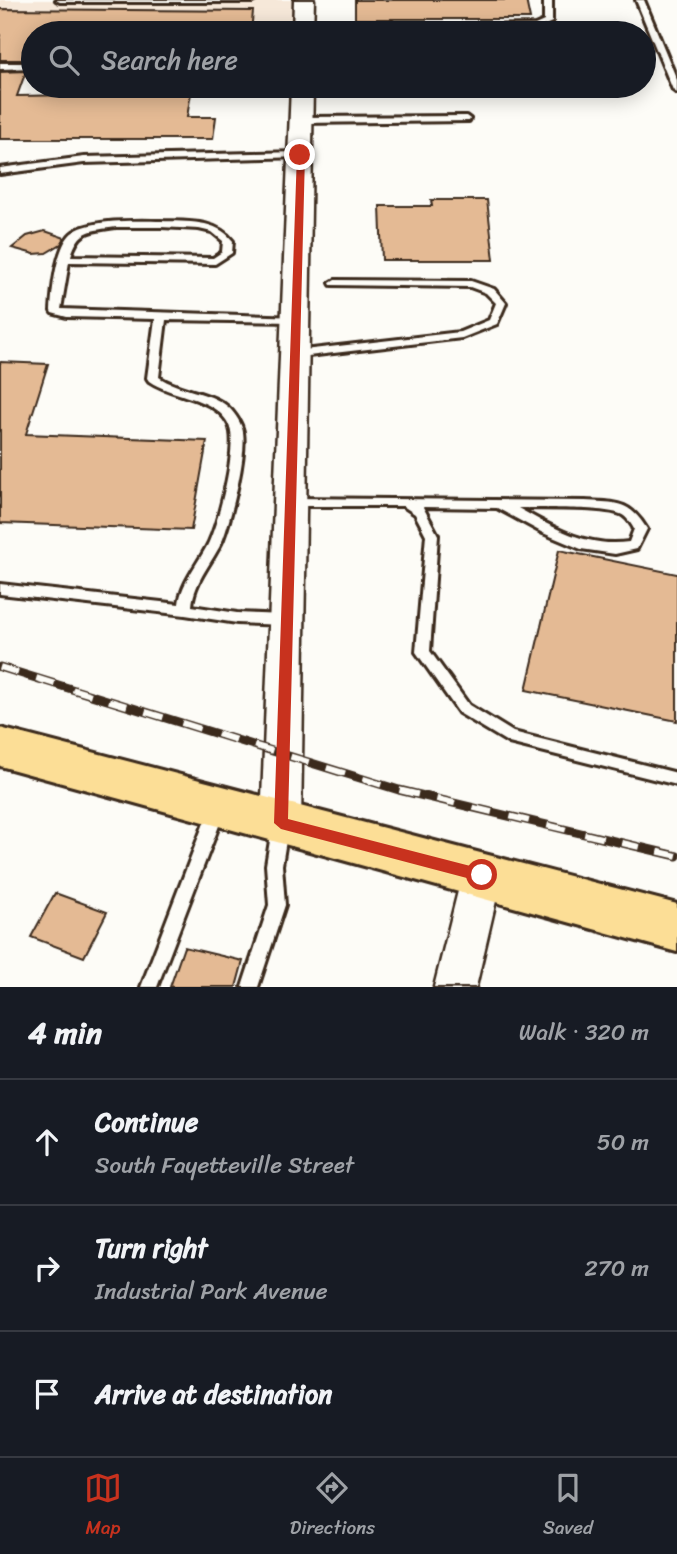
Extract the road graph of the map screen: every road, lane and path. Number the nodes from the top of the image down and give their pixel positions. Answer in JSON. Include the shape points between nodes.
{"nodes":[{"id":1,"x":60,"y":0,"type":"edge"},
{"id":2,"x":252,"y":0,"type":"edge"},
{"id":3,"x":304,"y":0,"type":"edge"},
{"id":4,"x":548,"y":0,"type":"edge"},
{"id":5,"x":640,"y":0,"type":"edge"},
{"id":6,"x":304,"y":21,"type":"edge"},
{"id":7,"x":548,"y":21,"type":"edge"},
{"id":8,"x":649,"y":21,"type":"edge"},
{"id":9,"x":656,"y":39,"type":"edge"},
{"id":10,"x":0,"y":66,"type":"edge"},
{"id":11,"x":21,"y":66,"type":"edge"},
{"id":12,"x":677,"y":90,"type":"edge"},
{"id":13,"x":302,"y":98,"type":"edge"},
{"id":14,"x":466,"y":119,"type":"dead end"},
{"id":15,"x":301,"y":120,"type":"junction"},
{"id":16,"x":300,"y":155,"type":"junction"},
{"id":17,"x":0,"y":172,"type":"edge"},
{"id":18,"x":66,"y":259,"type":"junction"},
{"id":19,"x":335,"y":283,"type":"dead end"},
{"id":20,"x":161,"y":315,"type":"junction"},
{"id":21,"x":296,"y":318,"type":"junction"},
{"id":22,"x":295,"y":355,"type":"junction"},
{"id":23,"x":291,"y":502,"type":"junction"},
{"id":24,"x":405,"y":502,"type":"junction"},
{"id":25,"x":500,"y":504,"type":"junction"},
{"id":26,"x":0,"y":589,"type":"edge"},
{"id":27,"x":186,"y":610,"type":"junction"},
{"id":28,"x":288,"y":620,"type":"junction"},
{"id":29,"x":0,"y":747,"type":"edge"},
{"id":30,"x":677,"y":779,"type":"edge"},
{"id":31,"x":218,"y":806,"type":"junction"},
{"id":32,"x":281,"y":823,"type":"junction"},
{"id":33,"x":482,"y":875,"type":"junction"},
{"id":34,"x":677,"y":928,"type":"edge"},
{"id":35,"x":149,"y":987,"type":"edge"},
{"id":36,"x":250,"y":987,"type":"edge"},
{"id":37,"x":456,"y":987,"type":"edge"}],
"edges":[{"from":1,"to":2,"type":"lane"},
{"from":3,"to":6,"type":"street"},
{"from":4,"to":7,"type":"lane"},
{"from":5,"to":8,"type":"lane"},
{"from":9,"to":12,"type":"lane"},
{"from":10,"to":11,"type":"lane"},
{"from":13,"to":15,"type":"street"},
{"from":14,"to":15,"type":"lane"},
{"from":15,"to":16,"type":"street"},
{"from":16,"to":17,"type":"lane","via":[[84,160]]},
{"from":16,"to":21,"type":"street"},
{"from":18,"to":18,"type":"lane","via":[[74,236],[101,224],[198,226],[214,229],[228,241],[227,253],[215,261]]},
{"from":18,"to":20,"type":"lane","via":[[56,291],[56,310]]},
{"from":19,"to":22,"type":"lane","via":[[471,284],[490,291],[501,303],[493,322],[461,335]]},
{"from":20,"to":21,"type":"lane"},
{"from":20,"to":27,"type":"lane","via":[[153,378],[163,387],[227,413],[238,430],[218,537],[184,598]]},
{"from":21,"to":22,"type":"street"},
{"from":22,"to":23,"type":"street"},
{"from":23,"to":24,"type":"lane"},
{"from":23,"to":28,"type":"street"},
{"from":24,"to":25,"type":"lane"},
{"from":24,"to":30,"type":"lane","via":[[421,511],[432,535],[423,652],[464,709],[509,737]]},
{"from":25,"to":25,"type":"lane","via":[[618,508],[641,528],[633,546],[614,551],[582,546]]},
{"from":26,"to":27,"type":"lane"},
{"from":27,"to":28,"type":"lane"},
{"from":28,"to":32,"type":"street"},
{"from":29,"to":31,"type":"main road"},
{"from":31,"to":32,"type":"main road"},
{"from":31,"to":35,"type":"lane"},
{"from":32,"to":33,"type":"main road"},
{"from":32,"to":36,"type":"lane","via":[[274,865],[277,905]]},
{"from":33,"to":34,"type":"main road"},
{"from":33,"to":37,"type":"street"}]}
